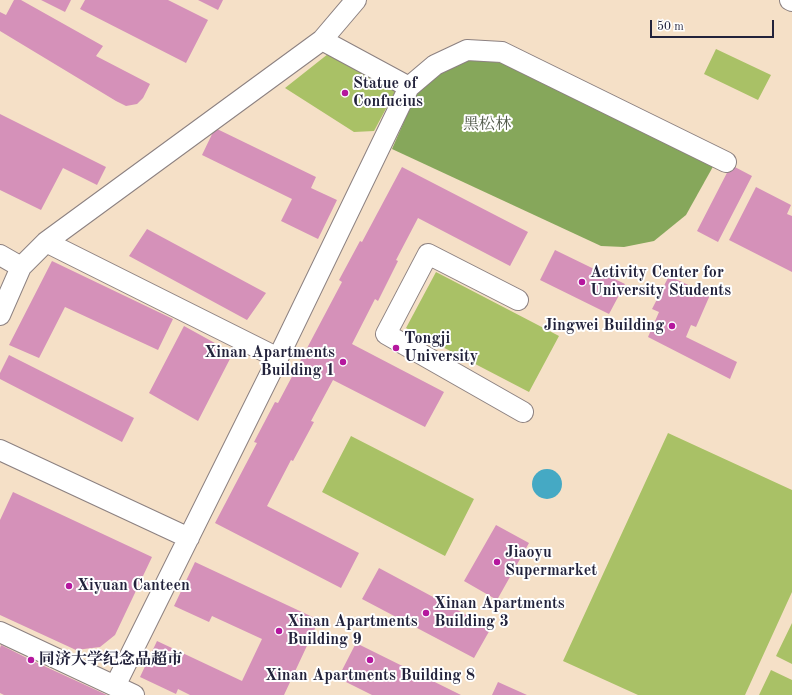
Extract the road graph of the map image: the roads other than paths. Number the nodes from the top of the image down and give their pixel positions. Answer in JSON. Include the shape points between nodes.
{"nodes":[{"id":1,"x":356,"y":0,"type":"edge"},
{"id":2,"x":322,"y":40,"type":"junction"},
{"id":3,"x":409,"y":87,"type":"junction"},
{"id":4,"x":726,"y":162,"type":"dead end"},
{"id":5,"x":46,"y":242,"type":"junction"},
{"id":6,"x":0,"y":255,"type":"edge"},
{"id":7,"x":22,"y":267,"type":"junction"},
{"id":8,"x":518,"y":300,"type":"dead end"},
{"id":9,"x":0,"y":314,"type":"edge"},
{"id":10,"x":278,"y":358,"type":"junction"},
{"id":11,"x":523,"y":412,"type":"dead end"},
{"id":12,"x":0,"y":450,"type":"edge"},
{"id":13,"x":189,"y":538,"type":"junction"},
{"id":14,"x":0,"y":633,"type":"edge"},
{"id":15,"x":115,"y":686,"type":"junction"},
{"id":16,"x":134,"y":695,"type":"edge"}],
"edges":[{"from":1,"to":2,"type":"lane"},
{"from":2,"to":3,"type":"lane"},
{"from":2,"to":5,"type":"lane"},
{"from":3,"to":4,"type":"lane","via":[[435,64],[467,50],[502,52]]},
{"from":3,"to":10,"type":"lane"},
{"from":5,"to":7,"type":"lane"},
{"from":5,"to":10,"type":"lane"},
{"from":6,"to":7,"type":"lane"},
{"from":7,"to":9,"type":"lane"},
{"from":8,"to":11,"type":"lane","via":[[428,254],[386,334]]},
{"from":10,"to":13,"type":"lane"},
{"from":12,"to":13,"type":"lane"},
{"from":13,"to":15,"type":"lane"},
{"from":14,"to":15,"type":"lane"},
{"from":15,"to":16,"type":"lane"}]}
